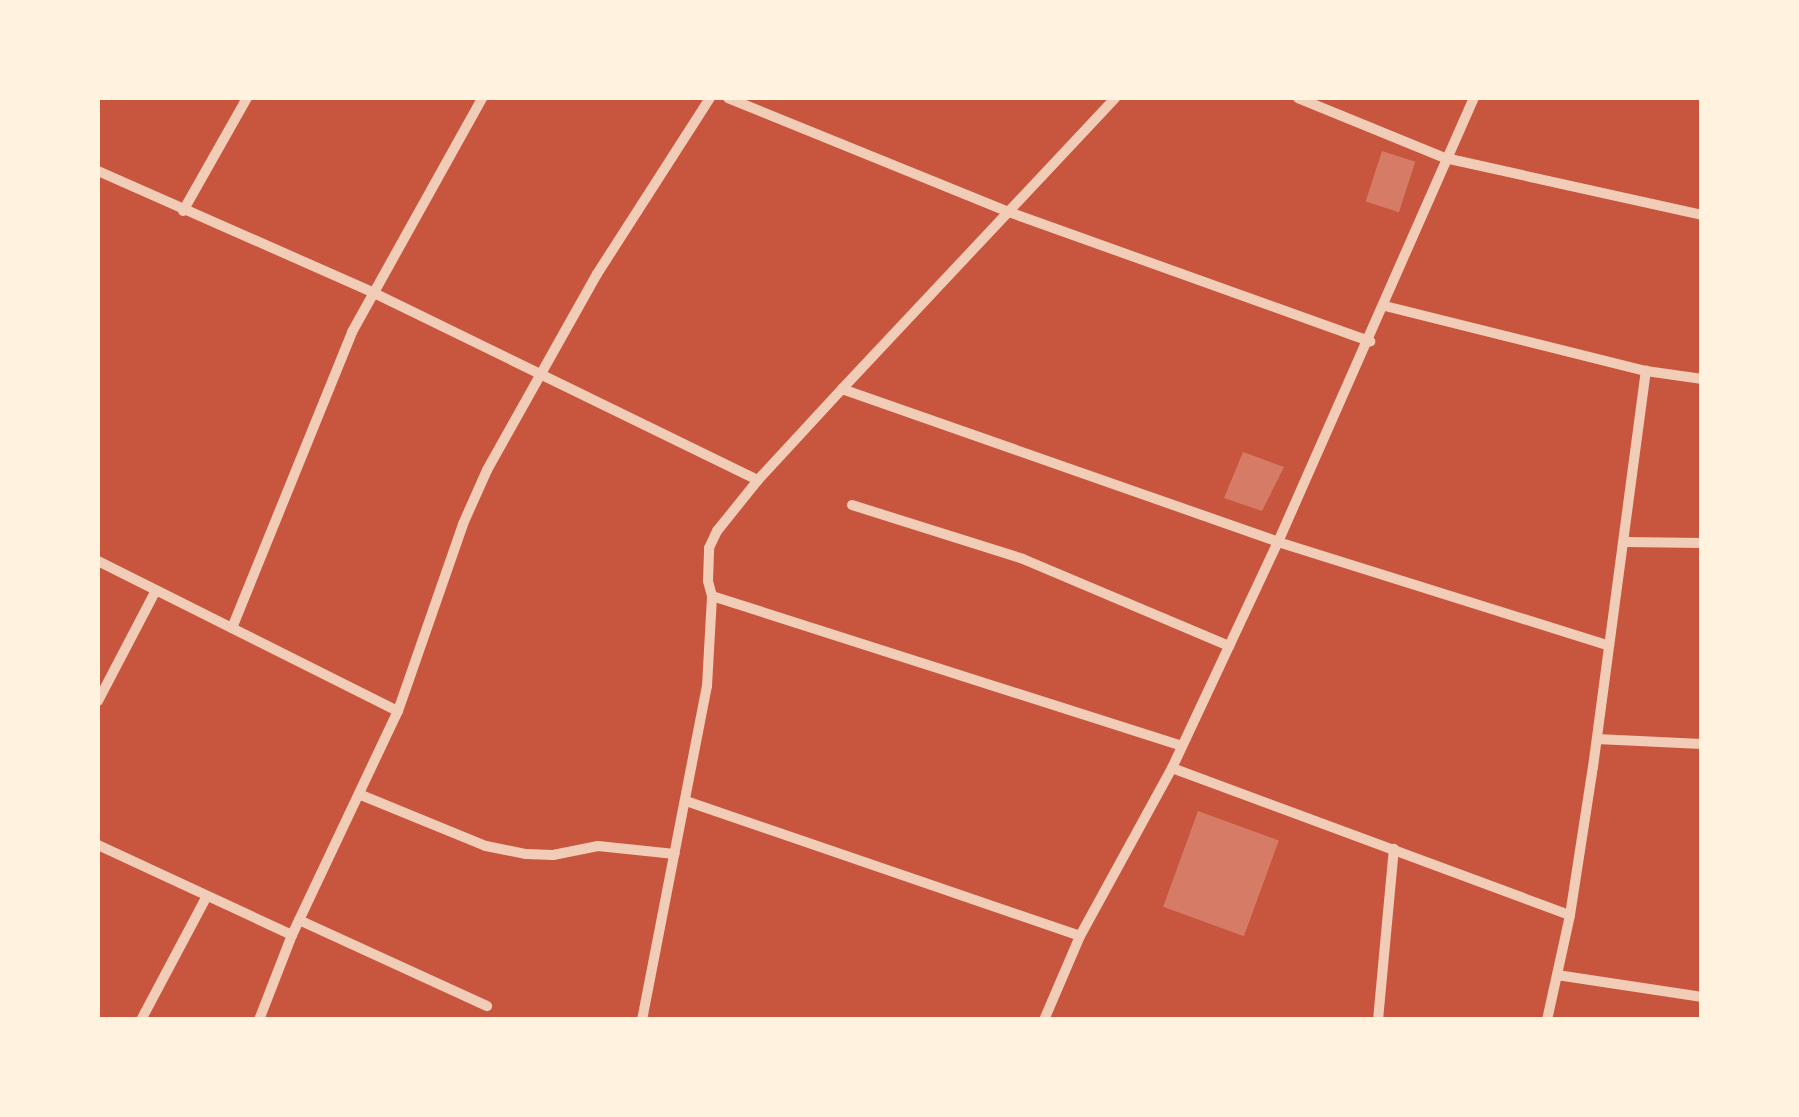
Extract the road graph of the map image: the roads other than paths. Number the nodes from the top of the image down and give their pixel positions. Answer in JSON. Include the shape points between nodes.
{"nodes":[{"id":1,"x":247,"y":98,"type":"edge"},
{"id":2,"x":482,"y":98,"type":"edge"},
{"id":3,"x":710,"y":98,"type":"edge"},
{"id":4,"x":728,"y":98,"type":"edge"},
{"id":5,"x":1115,"y":98,"type":"edge"},
{"id":6,"x":1298,"y":98,"type":"edge"},
{"id":7,"x":1474,"y":98,"type":"edge"},
{"id":8,"x":1445,"y":158,"type":"junction"},
{"id":9,"x":98,"y":171,"type":"edge"},
{"id":10,"x":183,"y":211,"type":"junction"},
{"id":11,"x":1006,"y":211,"type":"junction"},
{"id":12,"x":1702,"y":215,"type":"edge"},
{"id":13,"x":372,"y":292,"type":"junction"},
{"id":14,"x":1385,"y":306,"type":"junction"},
{"id":15,"x":1370,"y":341,"type":"junction"},
{"id":16,"x":540,"y":372,"type":"junction"},
{"id":17,"x":1646,"y":372,"type":"junction"},
{"id":18,"x":1702,"y":379,"type":"edge"},
{"id":19,"x":842,"y":388,"type":"junction"},
{"id":20,"x":758,"y":480,"type":"junction"},
{"id":21,"x":852,"y":505,"type":"dead end"},
{"id":22,"x":1278,"y":542,"type":"junction"},
{"id":23,"x":1626,"y":542,"type":"junction"},
{"id":24,"x":1702,"y":543,"type":"edge"},
{"id":25,"x":98,"y":560,"type":"edge"},
{"id":26,"x":156,"y":590,"type":"junction"},
{"id":27,"x":712,"y":596,"type":"junction"},
{"id":28,"x":232,"y":628,"type":"junction"},
{"id":29,"x":1229,"y":646,"type":"junction"},
{"id":30,"x":1609,"y":646,"type":"junction"},
{"id":31,"x":98,"y":701,"type":"edge"},
{"id":32,"x":398,"y":710,"type":"junction"},
{"id":33,"x":1597,"y":739,"type":"junction"},
{"id":34,"x":1702,"y":744,"type":"edge"},
{"id":35,"x":1181,"y":746,"type":"junction"},
{"id":36,"x":1172,"y":768,"type":"junction"},
{"id":37,"x":361,"y":794,"type":"junction"},
{"id":38,"x":686,"y":801,"type":"junction"},
{"id":39,"x":98,"y":845,"type":"edge"},
{"id":40,"x":1394,"y":848,"type":"junction"},
{"id":41,"x":675,"y":854,"type":"junction"},
{"id":42,"x":206,"y":898,"type":"junction"},
{"id":43,"x":1570,"y":915,"type":"junction"},
{"id":44,"x":300,"y":920,"type":"junction"},
{"id":45,"x":292,"y":935,"type":"junction"},
{"id":46,"x":1080,"y":936,"type":"junction"},
{"id":47,"x":1557,"y":975,"type":"junction"},
{"id":48,"x":1702,"y":997,"type":"edge"},
{"id":49,"x":487,"y":1006,"type":"dead end"},
{"id":50,"x":141,"y":1020,"type":"edge"},
{"id":51,"x":259,"y":1020,"type":"edge"},
{"id":52,"x":642,"y":1020,"type":"edge"},
{"id":53,"x":1044,"y":1020,"type":"edge"},
{"id":54,"x":1378,"y":1020,"type":"edge"},
{"id":55,"x":1547,"y":1020,"type":"edge"}],
"edges":[{"from":1,"to":10,"type":"street"},
{"from":2,"to":13,"type":"street"},
{"from":3,"to":16,"type":"street"},
{"from":4,"to":11,"type":"street"},
{"from":5,"to":11,"type":"street"},
{"from":6,"to":8,"type":"street"},
{"from":7,"to":8,"type":"street"},
{"from":8,"to":12,"type":"street"},
{"from":8,"to":14,"type":"street"},
{"from":9,"to":10,"type":"street"},
{"from":10,"to":13,"type":"street"},
{"from":11,"to":15,"type":"street"},
{"from":11,"to":19,"type":"street"},
{"from":13,"to":16,"type":"street"},
{"from":13,"to":28,"type":"street"},
{"from":14,"to":15,"type":"street"},
{"from":14,"to":17,"type":"street"},
{"from":15,"to":22,"type":"street"},
{"from":16,"to":20,"type":"street"},
{"from":16,"to":32,"type":"street","via":[[463,524]]},
{"from":17,"to":18,"type":"street"},
{"from":17,"to":23,"type":"street"},
{"from":19,"to":20,"type":"street"},
{"from":19,"to":22,"type":"street"},
{"from":20,"to":27,"type":"street","via":[[710,548]]},
{"from":21,"to":29,"type":"street","via":[[1023,559]]},
{"from":22,"to":29,"type":"street"},
{"from":22,"to":30,"type":"street"},
{"from":23,"to":24,"type":"street"},
{"from":23,"to":30,"type":"street"},
{"from":25,"to":26,"type":"street"},
{"from":26,"to":28,"type":"street"},
{"from":26,"to":31,"type":"street"},
{"from":27,"to":35,"type":"street"},
{"from":27,"to":38,"type":"street","via":[[707,686]]},
{"from":28,"to":32,"type":"street"},
{"from":29,"to":35,"type":"street"},
{"from":30,"to":33,"type":"street"},
{"from":32,"to":37,"type":"street"},
{"from":33,"to":34,"type":"street"},
{"from":33,"to":43,"type":"street"},
{"from":35,"to":36,"type":"street"},
{"from":36,"to":40,"type":"street"},
{"from":36,"to":46,"type":"street"},
{"from":37,"to":41,"type":"street","via":[[486,846],[526,854],[598,846]]},
{"from":37,"to":44,"type":"street"},
{"from":38,"to":41,"type":"street"},
{"from":38,"to":46,"type":"street"},
{"from":39,"to":42,"type":"street"},
{"from":40,"to":43,"type":"street"},
{"from":40,"to":54,"type":"street"},
{"from":41,"to":52,"type":"street"},
{"from":42,"to":45,"type":"street"},
{"from":42,"to":50,"type":"street"},
{"from":43,"to":47,"type":"street"},
{"from":44,"to":45,"type":"street"},
{"from":44,"to":49,"type":"street"},
{"from":45,"to":51,"type":"street"},
{"from":46,"to":53,"type":"street"},
{"from":47,"to":48,"type":"street"},
{"from":47,"to":55,"type":"street"}]}
